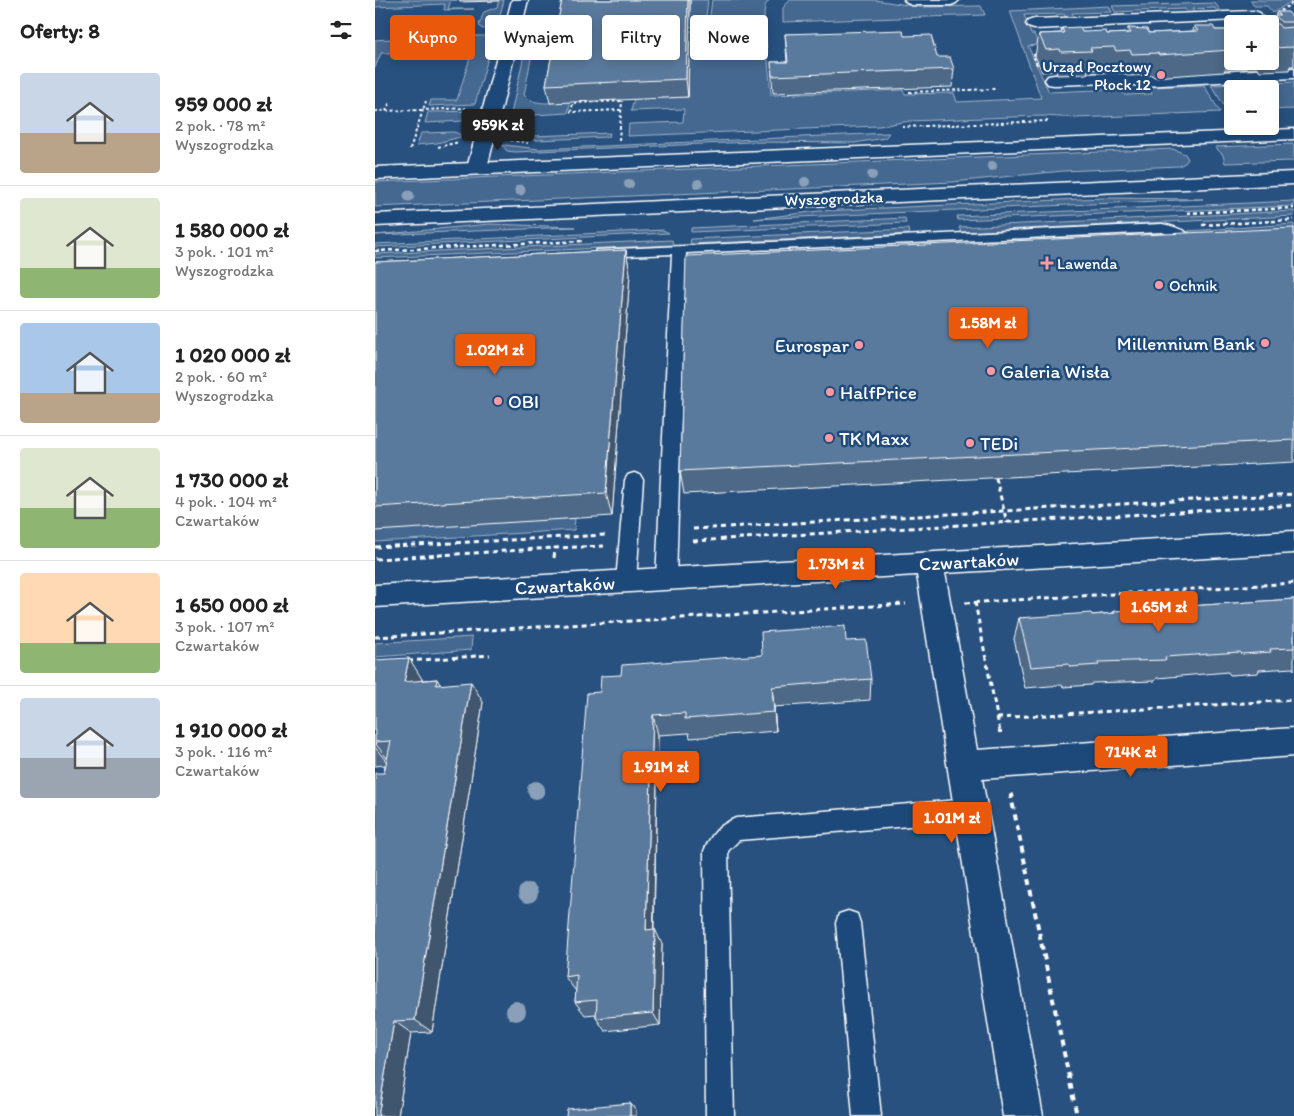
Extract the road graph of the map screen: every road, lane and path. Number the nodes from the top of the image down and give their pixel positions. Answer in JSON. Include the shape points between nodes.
{"nodes":[{"id":1,"x":520,"y":0,"type":"edge"},
{"id":2,"x":913,"y":0,"type":"edge"},
{"id":3,"x":951,"y":0,"type":"edge"},
{"id":4,"x":1242,"y":0,"type":"edge"},
{"id":5,"x":1253,"y":15,"type":"edge"},
{"id":6,"x":1224,"y":21,"type":"edge"},
{"id":7,"x":1034,"y":24,"type":"joint"},
{"id":8,"x":1294,"y":73,"type":"edge"},
{"id":9,"x":1054,"y":80,"type":"joint"},
{"id":10,"x":995,"y":89,"type":"dead end"},
{"id":11,"x":909,"y":92,"type":"edge"},
{"id":12,"x":427,"y":101,"type":"dead end"},
{"id":13,"x":389,"y":102,"type":"dead end"},
{"id":14,"x":493,"y":107,"type":"junction"},
{"id":15,"x":423,"y":110,"type":"junction"},
{"id":16,"x":621,"y":110,"type":"junction"},
{"id":17,"x":375,"y":111,"type":"edge"},
{"id":18,"x":386,"y":111,"type":"junction"},
{"id":19,"x":1294,"y":134,"type":"edge"},
{"id":20,"x":1175,"y":139,"type":"junction"},
{"id":21,"x":619,"y":140,"type":"dead end"},
{"id":22,"x":410,"y":149,"type":"dead end"},
{"id":23,"x":477,"y":168,"type":"junction"},
{"id":24,"x":375,"y":173,"type":"edge"},
{"id":25,"x":1294,"y":178,"type":"edge"},
{"id":26,"x":1182,"y":183,"type":"junction"},
{"id":27,"x":1294,"y":220,"type":"edge"},
{"id":28,"x":375,"y":222,"type":"edge"},
{"id":29,"x":1178,"y":231,"type":"junction"},
{"id":30,"x":679,"y":250,"type":"junction"},
{"id":31,"x":591,"y":254,"type":"edge"},
{"id":32,"x":1200,"y":256,"type":"edge"},
{"id":33,"x":996,"y":478,"type":"edge"},
{"id":34,"x":634,"y":480,"type":"dead end"},
{"id":35,"x":1294,"y":494,"type":"edge"},
{"id":36,"x":1294,"y":505,"type":"edge"},
{"id":37,"x":1004,"y":511,"type":"junction"},
{"id":38,"x":1007,"y":523,"type":"junction"},
{"id":39,"x":668,"y":537,"type":"junction"},
{"id":40,"x":629,"y":539,"type":"junction"},
{"id":41,"x":1294,"y":542,"type":"edge"},
{"id":42,"x":375,"y":547,"type":"edge"},
{"id":43,"x":555,"y":548,"type":"junction"},
{"id":44,"x":375,"y":558,"type":"edge"},
{"id":45,"x":929,"y":564,"type":"junction"},
{"id":46,"x":666,"y":579,"type":"junction"},
{"id":47,"x":626,"y":582,"type":"junction"},
{"id":48,"x":1294,"y":584,"type":"edge"},
{"id":49,"x":550,"y":586,"type":"junction"},
{"id":50,"x":375,"y":596,"type":"edge"},
{"id":51,"x":975,"y":602,"type":"junction"},
{"id":52,"x":937,"y":604,"type":"junction"},
{"id":53,"x":375,"y":636,"type":"edge"},
{"id":54,"x":490,"y":655,"type":"dead end"},
{"id":55,"x":404,"y":661,"type":"edge"},
{"id":56,"x":1294,"y":700,"type":"edge"},
{"id":57,"x":997,"y":718,"type":"junction"},
{"id":58,"x":1294,"y":742,"type":"edge"},
{"id":59,"x":1005,"y":763,"type":"junction"},
{"id":60,"x":965,"y":766,"type":"junction"},
{"id":61,"x":1020,"y":795,"type":"dead end"},
{"id":62,"x":1011,"y":796,"type":"junction"},
{"id":63,"x":971,"y":810,"type":"junction"},
{"id":64,"x":848,"y":924,"type":"dead end"},
{"id":65,"x":721,"y":1116,"type":"edge"},
{"id":66,"x":867,"y":1116,"type":"edge"},
{"id":67,"x":1023,"y":1116,"type":"edge"},
{"id":68,"x":1077,"y":1116,"type":"edge"}],
"edges":[{"from":1,"to":14,"type":"street"},
{"from":2,"to":3,"type":"street"},
{"from":4,"to":5,"type":"street"},
{"from":6,"to":7,"type":"street"},
{"from":7,"to":9,"type":"path","via":[[1048,54],[1033,55],[1041,74]]},
{"from":8,"to":9,"type":"street","via":[[1143,82],[1112,78]]},
{"from":10,"to":11,"type":"path"},
{"from":12,"to":15,"type":"path"},
{"from":13,"to":18,"type":"path"},
{"from":14,"to":15,"type":"path"},
{"from":14,"to":23,"type":"street"},
{"from":15,"to":18,"type":"path"},
{"from":15,"to":22,"type":"path"},
{"from":16,"to":16,"type":"path","via":[[622,100],[573,103],[571,112]]},
{"from":16,"to":21,"type":"path"},
{"from":17,"to":18,"type":"path"},
{"from":19,"to":20,"type":"street"},
{"from":20,"to":23,"type":"street"},
{"from":20,"to":26,"type":"street","via":[[1189,144],[1204,158],[1195,175]]},
{"from":23,"to":24,"type":"street"},
{"from":25,"to":26,"type":"street","name":"Wyszogrodzka"},
{"from":26,"to":28,"type":"street","name":"Wyszogrodzka"},
{"from":27,"to":29,"type":"path","via":[[1179,226]]},
{"from":29,"to":30,"type":"lane","via":[[1162,228]]},
{"from":29,"to":32,"type":"lane","via":[[1193,242]]},
{"from":30,"to":31,"type":"lane"},
{"from":30,"to":39,"type":"lane"},
{"from":33,"to":37,"type":"path"},
{"from":34,"to":40,"type":"lane"},
{"from":35,"to":37,"type":"path"},
{"from":36,"to":38,"type":"path"},
{"from":37,"to":38,"type":"path"},
{"from":37,"to":39,"type":"path"},
{"from":38,"to":39,"type":"path"},
{"from":39,"to":46,"type":"lane"},
{"from":40,"to":42,"type":"path"},
{"from":40,"to":43,"type":"path"},
{"from":40,"to":47,"type":"lane"},
{"from":41,"to":45,"type":"street","name":"Czwartaków"},
{"from":43,"to":44,"type":"path"},
{"from":43,"to":49,"type":"path"},
{"from":45,"to":46,"type":"street","name":"Czwartaków"},
{"from":45,"to":52,"type":"street"},
{"from":46,"to":47,"type":"street","name":"Czwartaków"},
{"from":47,"to":49,"type":"street","name":"Czwartaków"},
{"from":48,"to":51,"type":"path"},
{"from":49,"to":50,"type":"street","name":"Czwartaków"},
{"from":51,"to":52,"type":"path"},
{"from":51,"to":57,"type":"path"},
{"from":52,"to":53,"type":"path"},
{"from":52,"to":60,"type":"street"},
{"from":54,"to":55,"type":"path"},
{"from":56,"to":57,"type":"path"},
{"from":57,"to":59,"type":"path"},
{"from":58,"to":59,"type":"street"},
{"from":59,"to":60,"type":"street"},
{"from":59,"to":62,"type":"path"},
{"from":60,"to":63,"type":"street"},
{"from":61,"to":62,"type":"path"},
{"from":62,"to":68,"type":"path"},
{"from":63,"to":65,"type":"lane","via":[[736,829],[724,836],[716,851]]},
{"from":63,"to":67,"type":"street"},
{"from":64,"to":66,"type":"lane"}]}
